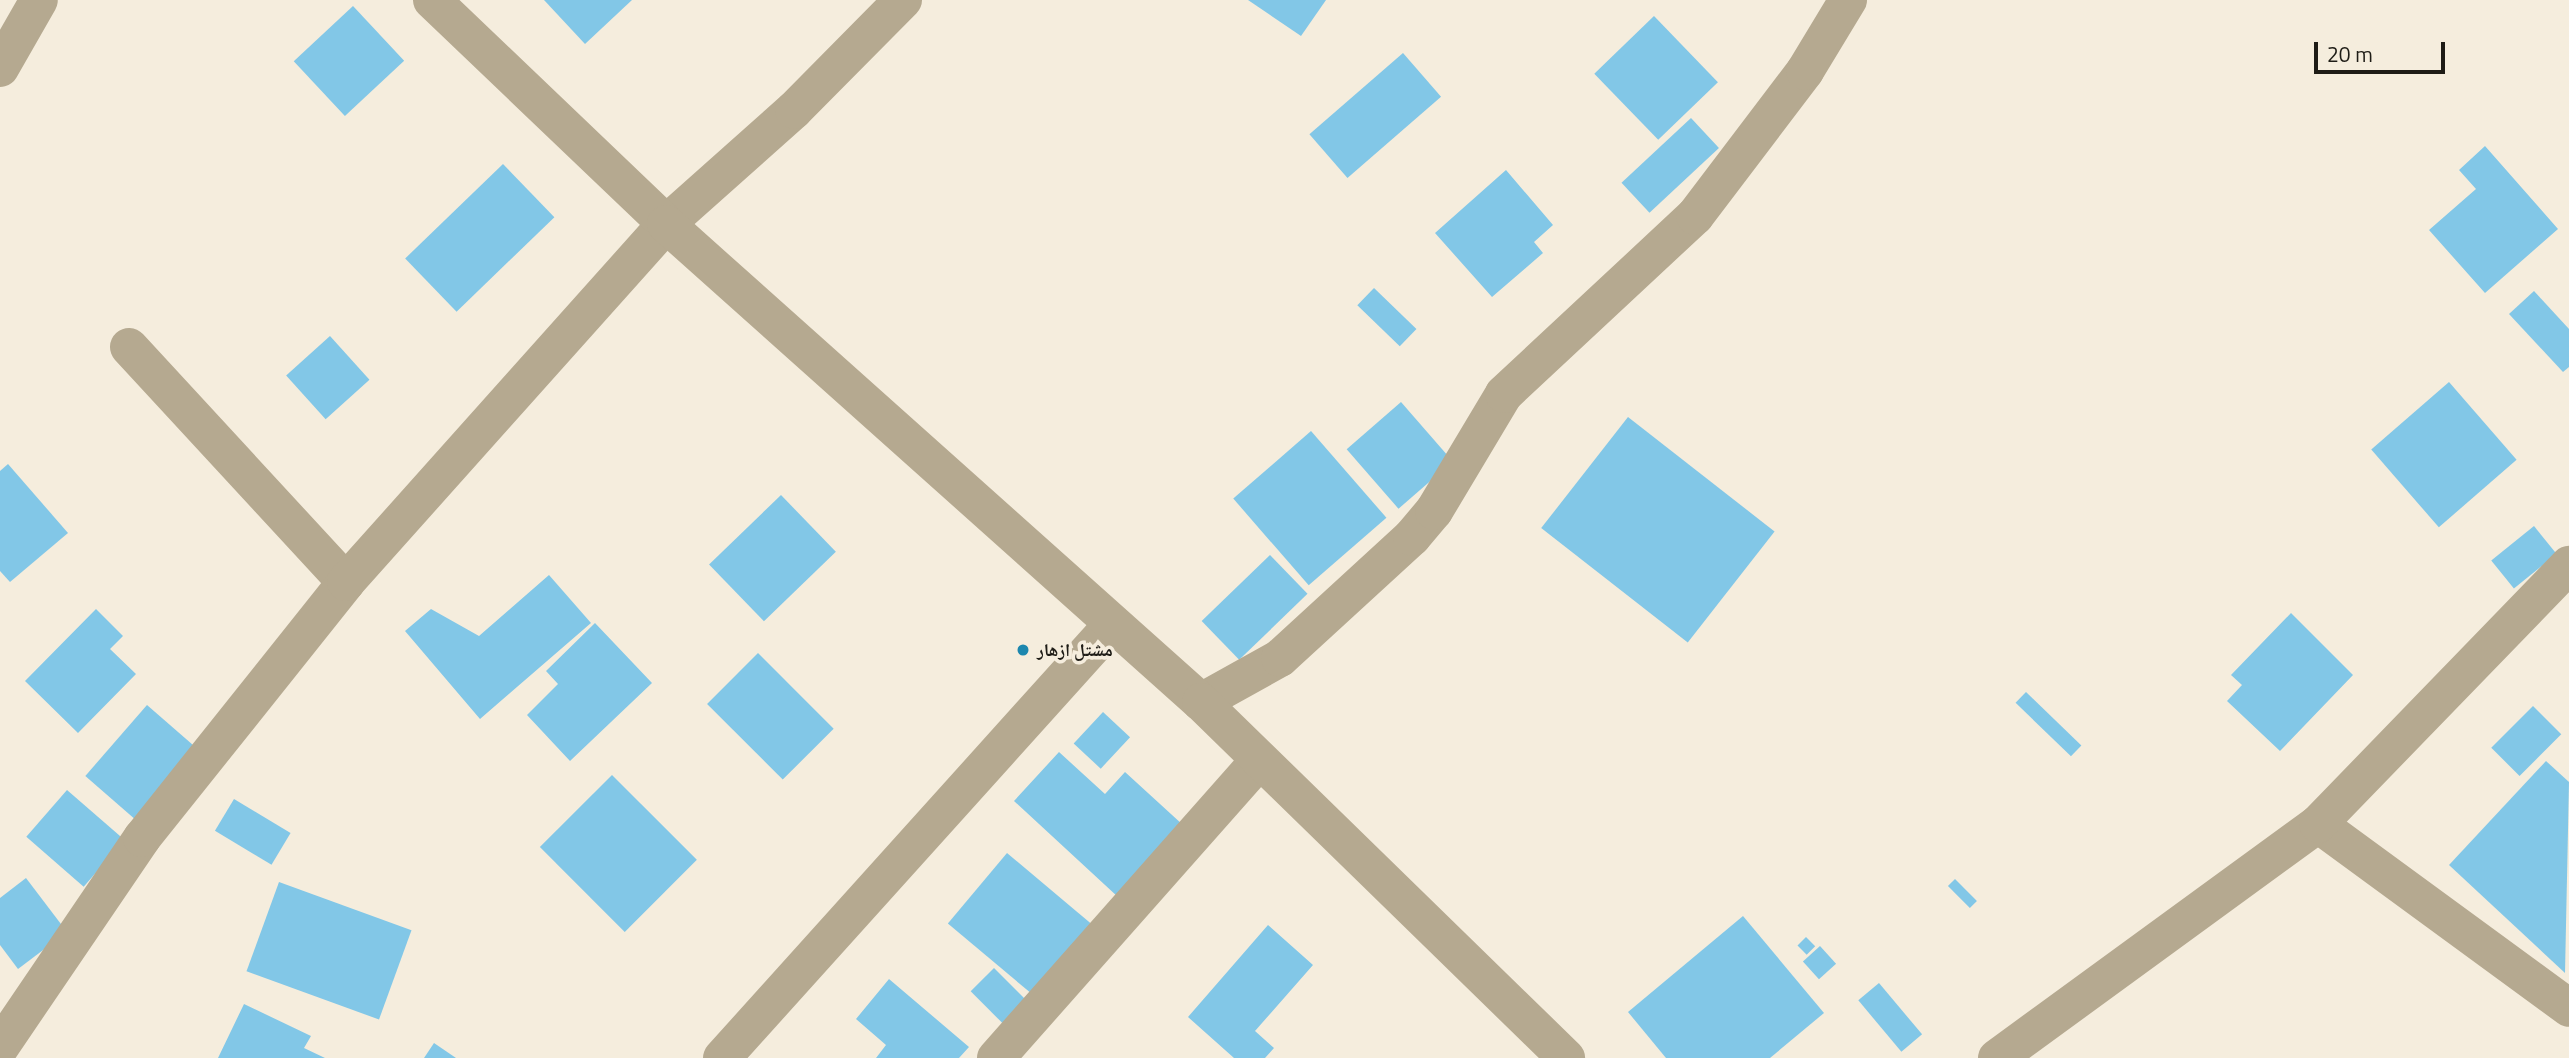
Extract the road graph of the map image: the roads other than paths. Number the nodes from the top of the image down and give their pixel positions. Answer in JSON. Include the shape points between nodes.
{"nodes":[{"id":1,"x":39,"y":0,"type":"edge"},
{"id":2,"x":432,"y":0,"type":"edge"},
{"id":3,"x":903,"y":0,"type":"edge"},
{"id":4,"x":1848,"y":0,"type":"edge"},
{"id":5,"x":0,"y":68,"type":"edge"},
{"id":6,"x":666,"y":224,"type":"junction"},
{"id":7,"x":129,"y":347,"type":"dead end"},
{"id":8,"x":2569,"y":565,"type":"edge"},
{"id":9,"x":346,"y":582,"type":"junction"},
{"id":10,"x":1113,"y":624,"type":"junction"},
{"id":11,"x":1201,"y":702,"type":"junction"},
{"id":12,"x":1259,"y":761,"type":"junction"},
{"id":13,"x":2318,"y":824,"type":"junction"},
{"id":14,"x":2569,"y":1008,"type":"edge"},
{"id":15,"x":0,"y":1047,"type":"edge"},
{"id":16,"x":0,"y":1056,"type":"edge"},
{"id":17,"x":12,"y":1058,"type":"edge"},
{"id":18,"x":722,"y":1058,"type":"edge"},
{"id":19,"x":996,"y":1058,"type":"edge"},
{"id":20,"x":1566,"y":1058,"type":"edge"},
{"id":21,"x":1997,"y":1058,"type":"edge"}],
"edges":[{"from":1,"to":5,"type":"street"},
{"from":2,"to":6,"type":"street"},
{"from":3,"to":6,"type":"street","via":[[794,110]]},
{"from":4,"to":11,"type":"street","via":[[1805,71],[1695,216],[1504,394],[1434,511],[1412,537],[1280,658]]},
{"from":6,"to":9,"type":"street"},
{"from":6,"to":10,"type":"street"},
{"from":7,"to":9,"type":"street"},
{"from":8,"to":13,"type":"street"},
{"from":9,"to":15,"type":"street","via":[[142,838]]},
{"from":10,"to":11,"type":"street"},
{"from":10,"to":18,"type":"street"},
{"from":11,"to":12,"type":"street"},
{"from":12,"to":19,"type":"street"},
{"from":12,"to":20,"type":"street"},
{"from":13,"to":14,"type":"street"},
{"from":13,"to":21,"type":"street"},
{"from":16,"to":17,"type":"street"}]}
